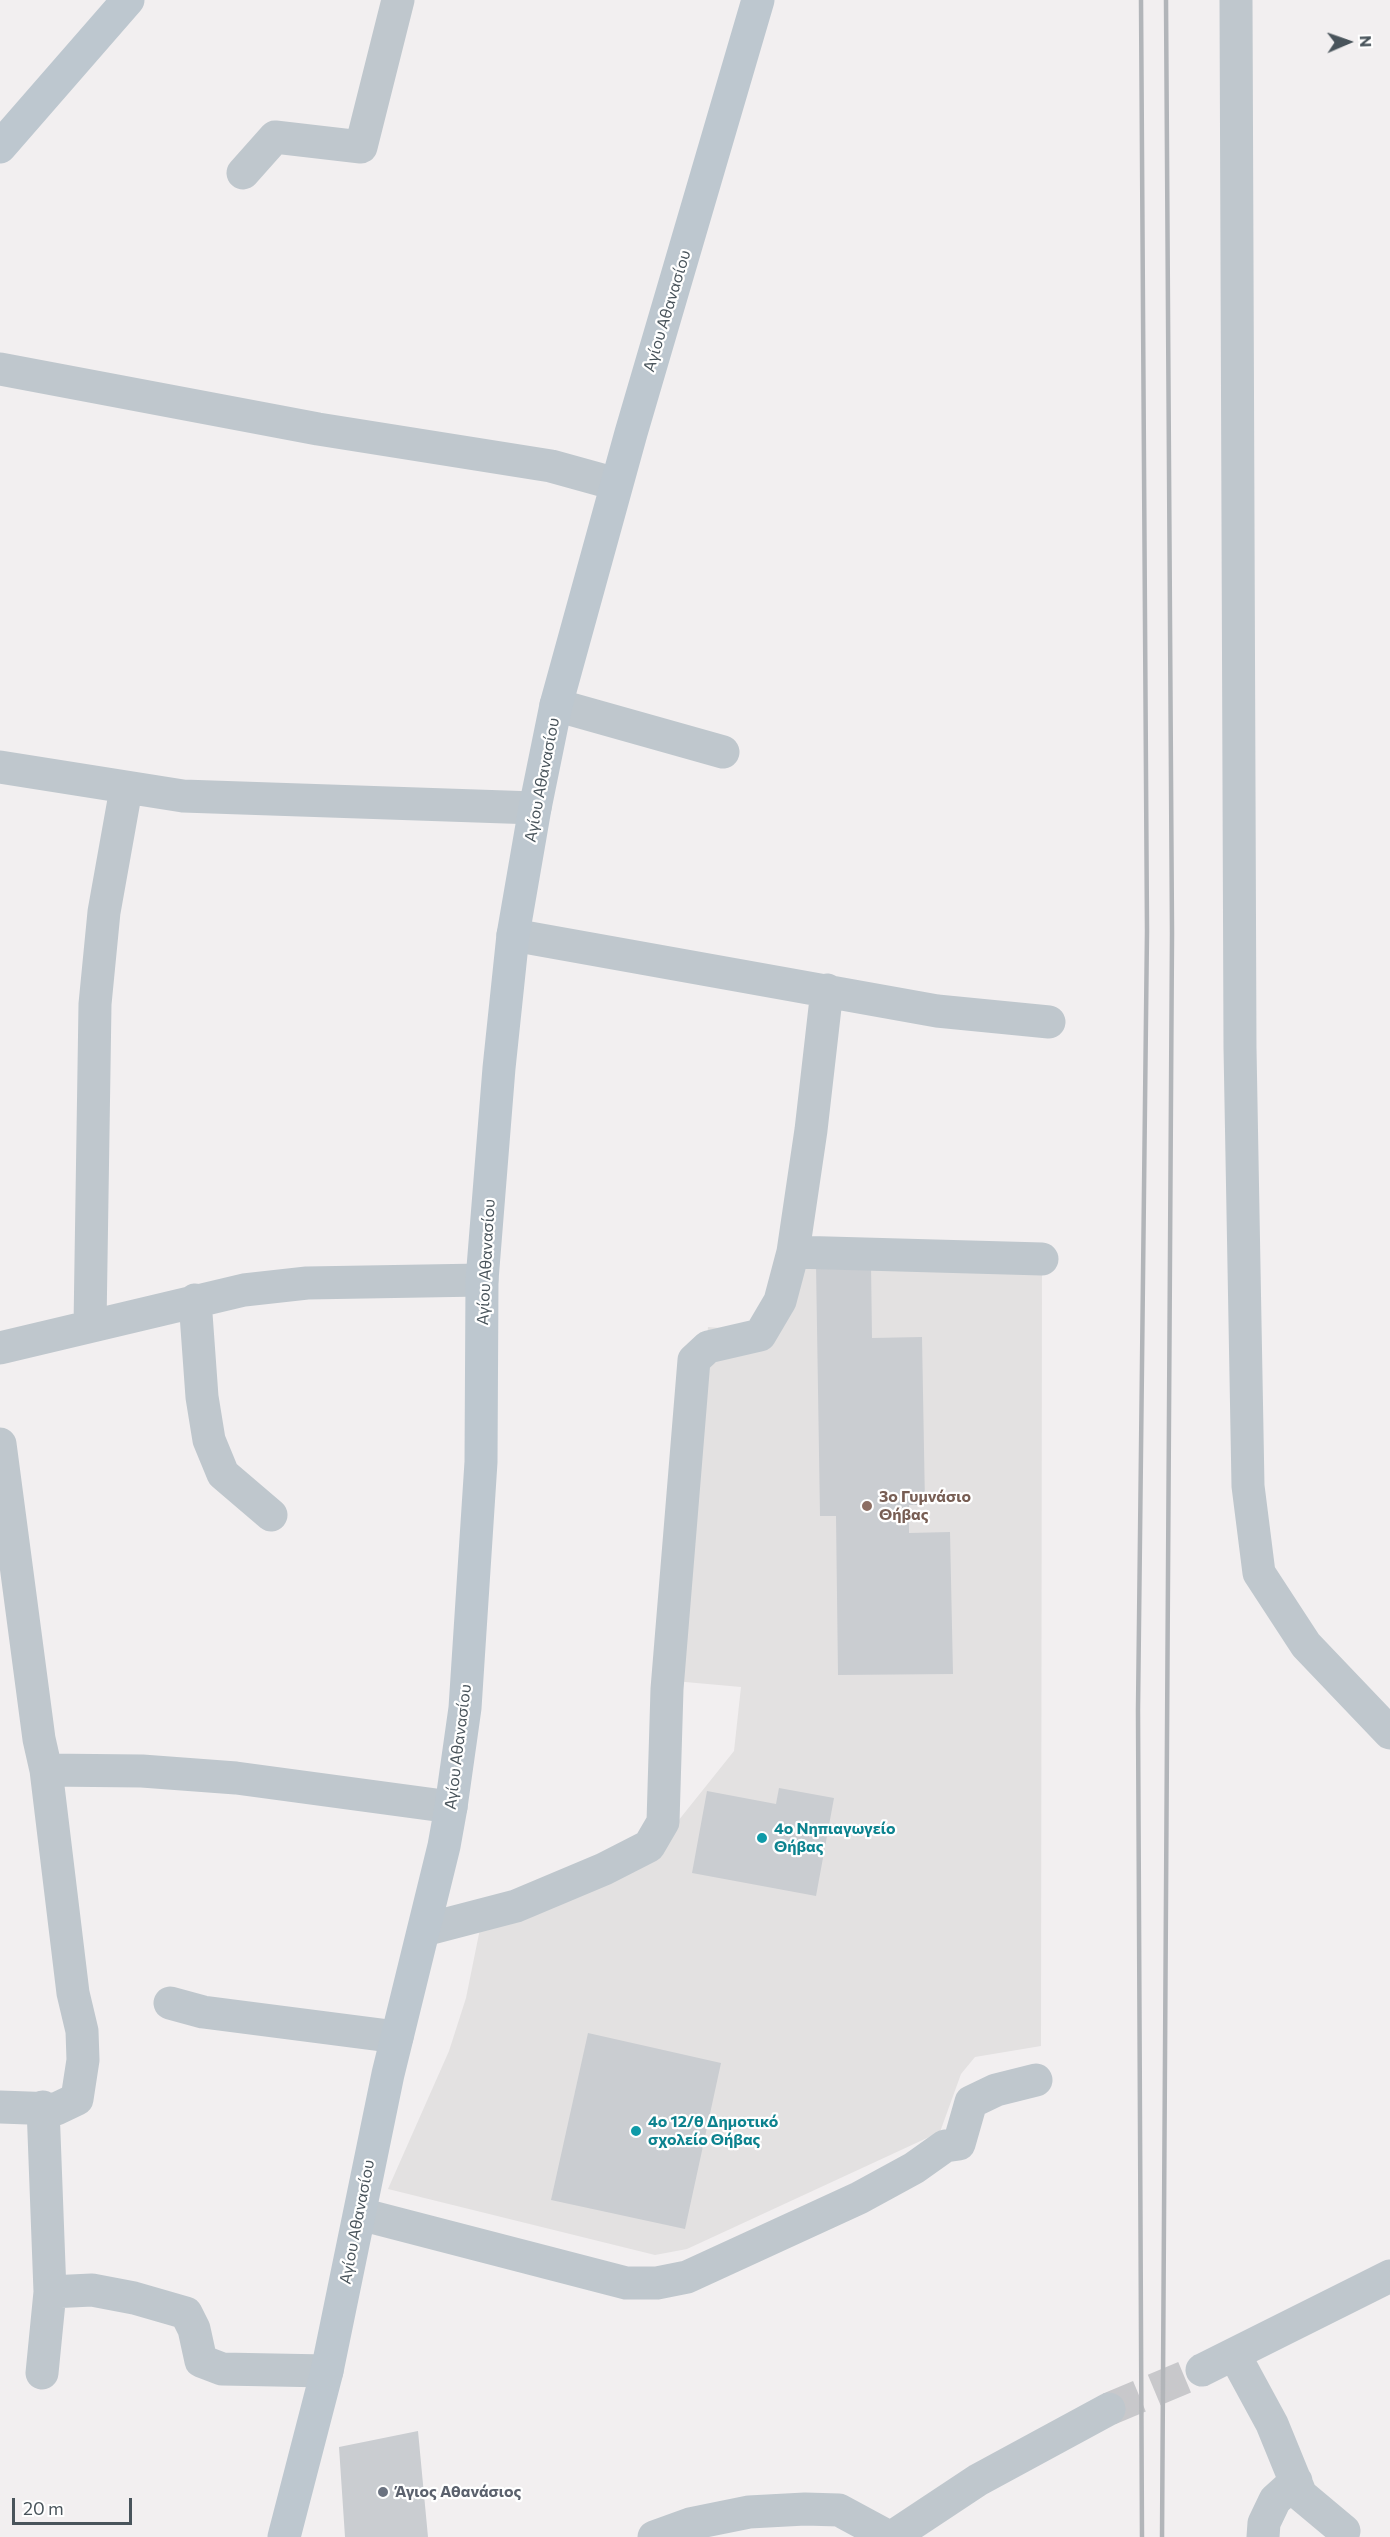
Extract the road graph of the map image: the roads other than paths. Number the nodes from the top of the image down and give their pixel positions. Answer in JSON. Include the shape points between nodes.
{"nodes":[{"id":1,"x":128,"y":0,"type":"edge"},
{"id":2,"x":398,"y":0,"type":"edge"},
{"id":3,"x":758,"y":0,"type":"edge"},
{"id":4,"x":1236,"y":0,"type":"edge"},
{"id":5,"x":0,"y":147,"type":"edge"},
{"id":6,"x":243,"y":173,"type":"dead end"},
{"id":7,"x":0,"y":369,"type":"edge"},
{"id":8,"x":616,"y":484,"type":"junction"},
{"id":9,"x":556,"y":705,"type":"junction"},
{"id":10,"x":723,"y":752,"type":"dead end"},
{"id":11,"x":0,"y":768,"type":"edge"},
{"id":12,"x":126,"y":789,"type":"junction"},
{"id":13,"x":535,"y":808,"type":"junction"},
{"id":14,"x":513,"y":935,"type":"junction"},
{"id":15,"x":827,"y":990,"type":"junction"},
{"id":16,"x":1049,"y":1022,"type":"dead end"},
{"id":17,"x":793,"y":1252,"type":"junction"},
{"id":18,"x":1042,"y":1259,"type":"dead end"},
{"id":19,"x":482,"y":1280,"type":"junction"},
{"id":20,"x":195,"y":1300,"type":"junction"},
{"id":21,"x":90,"y":1325,"type":"junction"},
{"id":22,"x":0,"y":1348,"type":"edge"},
{"id":23,"x":0,"y":1444,"type":"edge"},
{"id":24,"x":272,"y":1515,"type":"dead end"},
{"id":25,"x":1390,"y":1732,"type":"edge"},
{"id":26,"x":46,"y":1770,"type":"junction"},
{"id":27,"x":451,"y":1807,"type":"junction"},
{"id":28,"x":424,"y":1930,"type":"junction"},
{"id":29,"x":170,"y":2003,"type":"dead end"},
{"id":30,"x":397,"y":2037,"type":"junction"},
{"id":31,"x":1036,"y":2080,"type":"dead end"},
{"id":32,"x":0,"y":2107,"type":"edge"},
{"id":33,"x":43,"y":2107,"type":"junction"},
{"id":34,"x":360,"y":2214,"type":"junction"},
{"id":35,"x":1390,"y":2276,"type":"edge"},
{"id":36,"x":50,"y":2292,"type":"junction"},
{"id":37,"x":1234,"y":2354,"type":"junction"},
{"id":38,"x":1202,"y":2370,"type":"tunnel mouth"},
{"id":39,"x":327,"y":2371,"type":"junction"},
{"id":40,"x":42,"y":2373,"type":"dead end"},
{"id":41,"x":1108,"y":2409,"type":"tunnel mouth"},
{"id":42,"x":1296,"y":2481,"type":"junction"},
{"id":43,"x":1344,"y":2531,"type":"dead end"},
{"id":44,"x":284,"y":2537,"type":"edge"},
{"id":45,"x":654,"y":2537,"type":"edge"},
{"id":46,"x":890,"y":2537,"type":"edge"},
{"id":47,"x":1263,"y":2537,"type":"edge"}],
"edges":[{"from":1,"to":5,"type":"main road"},
{"from":2,"to":6,"type":"street","via":[[361,147],[275,137]]},
{"from":3,"to":8,"type":"main road","name":"Αγίου Αθανασίου"},
{"from":4,"to":25,"type":"street","via":[[1240,1048],[1248,1486],[1258,1573],[1306,1645]]},
{"from":7,"to":8,"type":"street","via":[[318,429],[551,466]]},
{"from":8,"to":9,"type":"main road","name":"Αγίου Αθανασίου"},
{"from":9,"to":10,"type":"street"},
{"from":9,"to":13,"type":"main road","name":"Αγίου Αθανασίου"},
{"from":11,"to":12,"type":"street"},
{"from":12,"to":13,"type":"street","via":[[183,796]]},
{"from":12,"to":21,"type":"street","via":[[104,912],[95,1004]]},
{"from":13,"to":14,"type":"main road","name":"Αγίου Αθανασίου"},
{"from":14,"to":15,"type":"street"},
{"from":14,"to":19,"type":"main road","name":"Αγίου Αθανασίου"},
{"from":15,"to":16,"type":"street","via":[[937,1011]]},
{"from":15,"to":17,"type":"street"},
{"from":17,"to":18,"type":"street"},
{"from":17,"to":28,"type":"street","via":[[780,1301],[760,1335],[708,1347],[693,1360],[667,1689],[663,1822],[654,1839],[650,1846],[604,1869],[516,1906]]},
{"from":19,"to":20,"type":"street","via":[[307,1283]]},
{"from":19,"to":27,"type":"main road","name":"Αγίου Αθανασίου","via":[[481,1462],[465,1708]]},
{"from":20,"to":21,"type":"street"},
{"from":20,"to":24,"type":"street","via":[[209,1440],[223,1474]]},
{"from":21,"to":22,"type":"street"},
{"from":23,"to":26,"type":"street"},
{"from":26,"to":27,"type":"street","via":[[142,1771],[236,1778]]},
{"from":26,"to":33,"type":"street","via":[[83,2060],[77,2099],[56,2109]]},
{"from":27,"to":28,"type":"main road","name":"Αγίου Αθανασίου"},
{"from":28,"to":30,"type":"main road","name":"Αγίου Αθανασίου"},
{"from":29,"to":30,"type":"street","via":[[202,2012]]},
{"from":30,"to":34,"type":"main road","name":"Αγίου Αθανασίου"},
{"from":31,"to":34,"type":"street","via":[[996,2090],[971,2102],[958,2144],[945,2146],[859,2198],[687,2277],[657,2283],[626,2283]]},
{"from":32,"to":33,"type":"street"},
{"from":33,"to":36,"type":"street"},
{"from":34,"to":39,"type":"main road","name":"Αγίου Αθανασίου"},
{"from":35,"to":37,"type":"street"},
{"from":36,"to":39,"type":"street","via":[[92,2290],[186,2313],[201,2361],[222,2369]]},
{"from":36,"to":40,"type":"street"},
{"from":37,"to":38,"type":"street"},
{"from":37,"to":42,"type":"street","via":[[1272,2424]]},
{"from":39,"to":44,"type":"main road","name":"Αγίου Αθανασίου"},
{"from":41,"to":46,"type":"street","via":[[978,2480]]},
{"from":42,"to":43,"type":"street","via":[[1301,2495]]},
{"from":42,"to":47,"type":"street","via":[[1275,2500],[1264,2523]]},
{"from":45,"to":46,"type":"street","via":[[690,2524],[749,2512],[805,2509],[838,2510]]}]}
